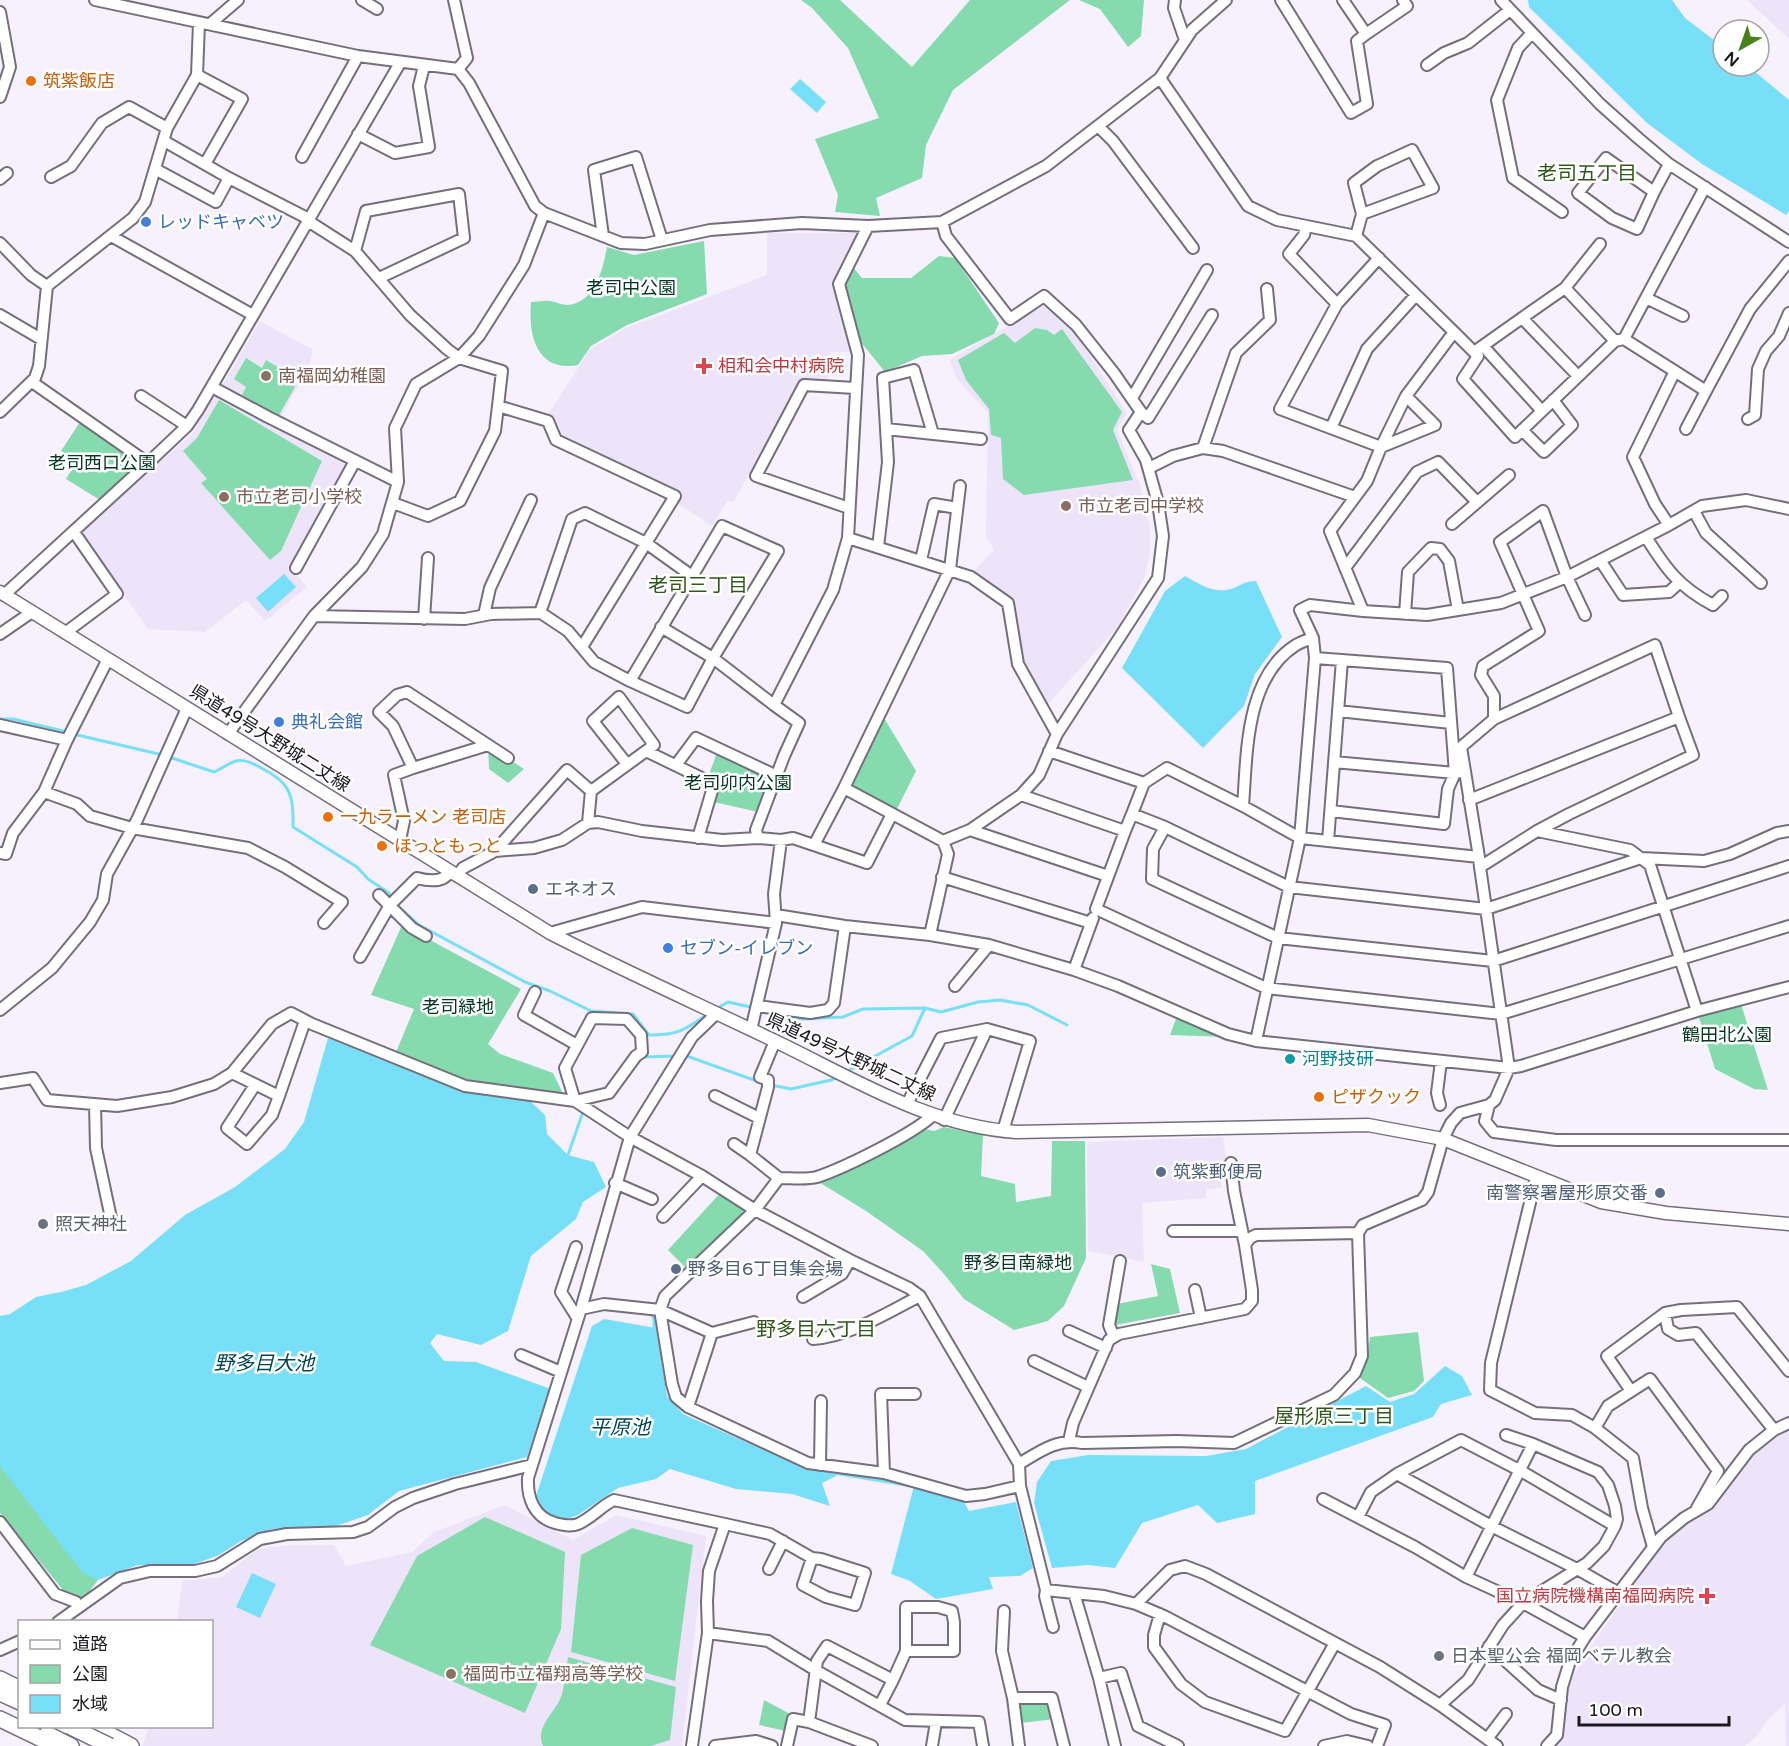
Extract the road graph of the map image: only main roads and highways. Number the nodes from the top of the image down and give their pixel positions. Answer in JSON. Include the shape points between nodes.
{"nodes":[{"id":1,"x":2,"y":594,"type":"edge"},
{"id":2,"x":1789,"y":1224,"type":"edge"},
{"id":3,"x":0,"y":1679,"type":"edge"},
{"id":4,"x":18,"y":1688,"type":"edge"},
{"id":5,"x":0,"y":1693,"type":"edge"},
{"id":6,"x":18,"y":1701,"type":"edge"},
{"id":7,"x":0,"y":1711,"type":"edge"},
{"id":8,"x":8,"y":1722,"type":"edge"},
{"id":9,"x":20,"y":1728,"type":"edge"},
{"id":10,"x":35,"y":1728,"type":"edge"},
{"id":11,"x":73,"y":1728,"type":"edge"},
{"id":12,"x":97,"y":1728,"type":"edge"},
{"id":13,"x":45,"y":1746,"type":"edge"},
{"id":14,"x":56,"y":1746,"type":"edge"},
{"id":15,"x":71,"y":1746,"type":"edge"},
{"id":16,"x":109,"y":1746,"type":"edge"},
{"id":17,"x":131,"y":1746,"type":"edge"}],
"edges":[{"from":1,"to":2,"type":"main road","name":"県道49号大野城二丈線","via":[[550,933],[938,1118],[1003,1131],[1368,1125],[1443,1139],[1601,1202]]},
{"from":3,"to":4,"type":"highway"},
{"from":5,"to":6,"type":"highway"},
{"from":7,"to":8,"type":"highway"},
{"from":8,"to":13,"type":"highway"},
{"from":9,"to":14,"type":"highway"},
{"from":10,"to":15,"type":"highway"},
{"from":11,"to":16,"type":"highway","bridge":true},
{"from":12,"to":17,"type":"highway"}]}
